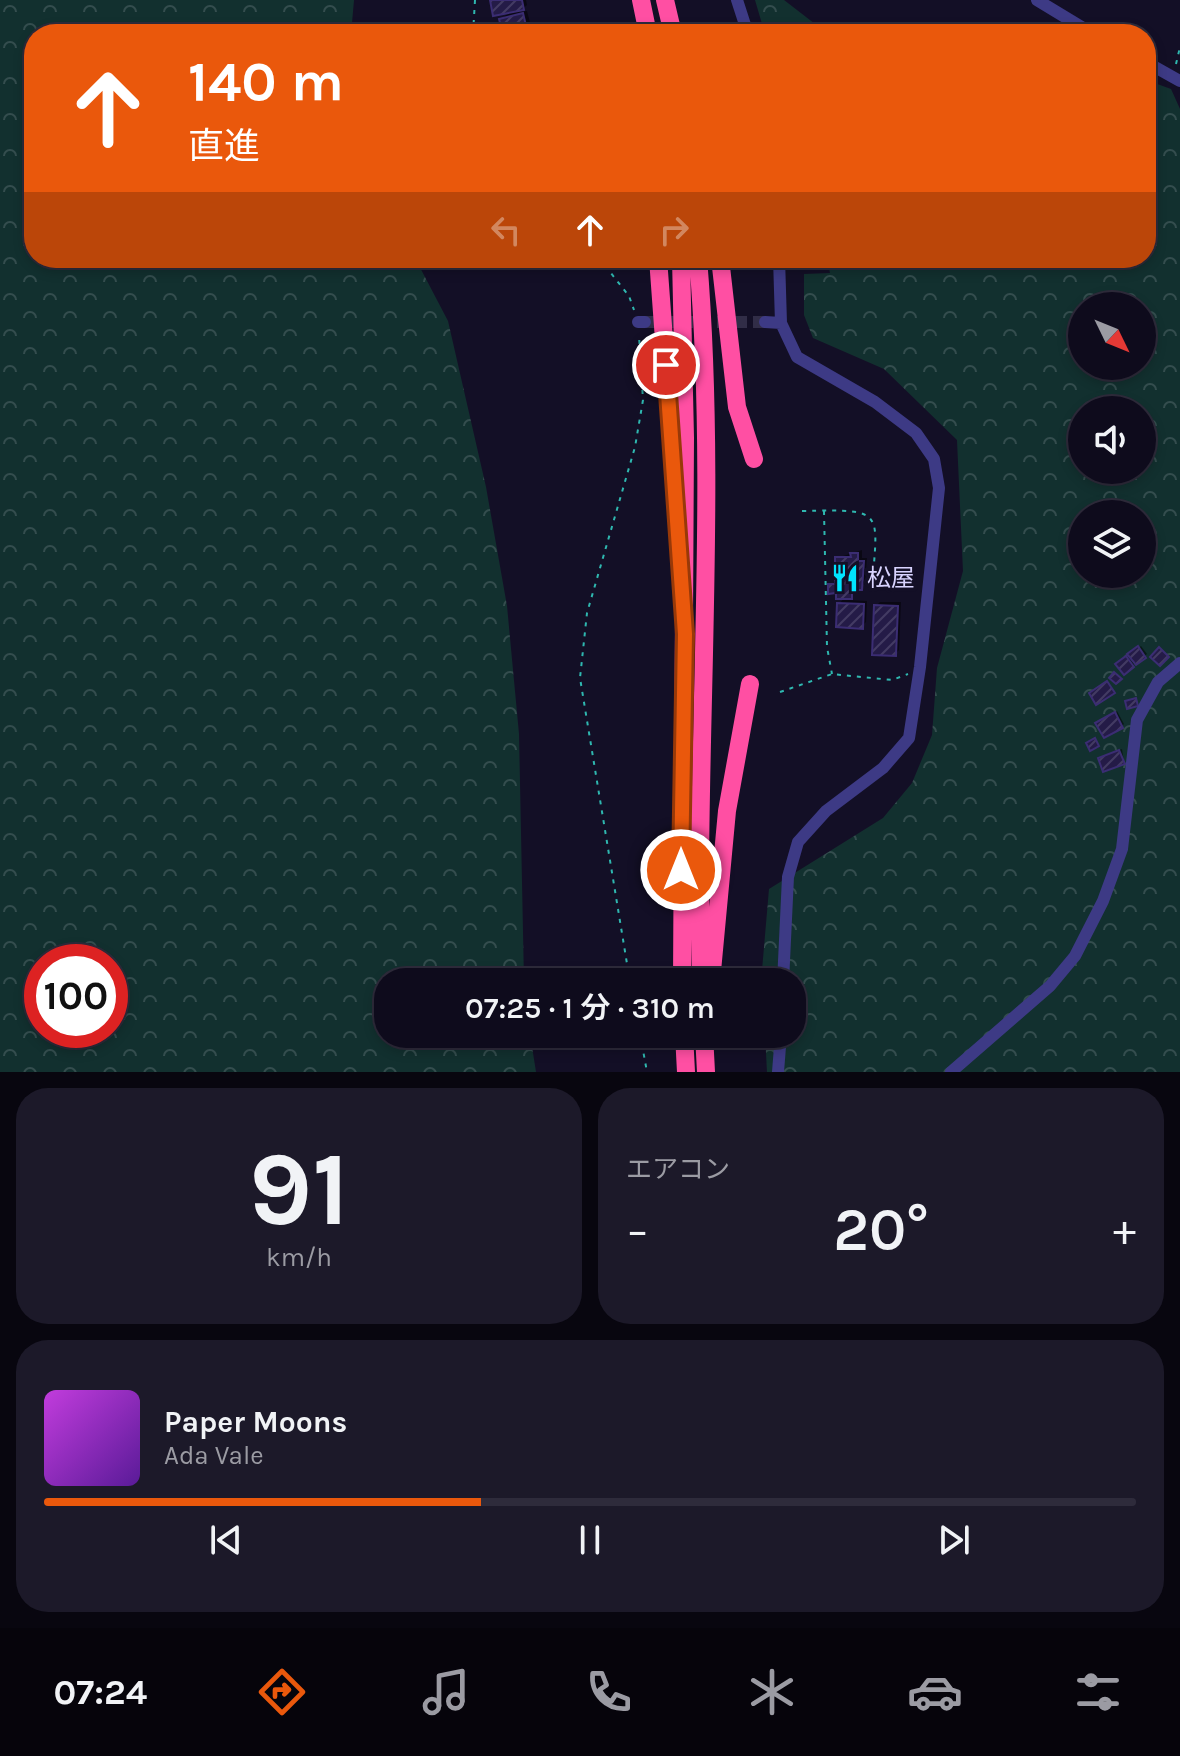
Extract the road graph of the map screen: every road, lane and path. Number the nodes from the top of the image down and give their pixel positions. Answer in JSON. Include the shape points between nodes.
{"nodes":[{"id":1,"x":475,"y":0,"type":"edge"},
{"id":2,"x":641,"y":0,"type":"edge"},
{"id":3,"x":663,"y":0,"type":"edge"},
{"id":4,"x":737,"y":0,"type":"edge"},
{"id":5,"x":1037,"y":0,"type":"edge"},
{"id":6,"x":474,"y":24,"type":"edge"},
{"id":7,"x":646,"y":24,"type":"edge"},
{"id":8,"x":669,"y":24,"type":"edge"},
{"id":9,"x":745,"y":24,"type":"edge"},
{"id":10,"x":1077,"y":24,"type":"edge"},
{"id":11,"x":1180,"y":47,"type":"edge"},
{"id":12,"x":1156,"y":68,"type":"edge"},
{"id":13,"x":1176,"y":79,"type":"edge"},
{"id":14,"x":607,"y":268,"type":"edge"},
{"id":15,"x":659,"y":268,"type":"edge"},
{"id":16,"x":681,"y":268,"type":"edge"},
{"id":17,"x":698,"y":268,"type":"edge"},
{"id":18,"x":721,"y":268,"type":"edge"},
{"id":19,"x":779,"y":268,"type":"edge"},
{"id":20,"x":765,"y":322,"type":"tunnel mouth"},
{"id":21,"x":781,"y":323,"type":"junction"},
{"id":22,"x":754,"y":459,"type":"dead end"},
{"id":23,"x":802,"y":511,"type":"dead end"},
{"id":24,"x":824,"y":511,"type":"junction"},
{"id":25,"x":872,"y":591,"type":"dead end"},
{"id":26,"x":685,"y":634,"type":"junction"},
{"id":27,"x":1180,"y":663,"type":"edge"},
{"id":28,"x":920,"y":668,"type":"junction"},
{"id":29,"x":832,"y":674,"type":"junction"},
{"id":30,"x":750,"y":684,"type":"dead end"},
{"id":31,"x":780,"y":692,"type":"dead end"},
{"id":32,"x":628,"y":968,"type":"edge"},
{"id":33,"x":682,"y":968,"type":"edge"},
{"id":34,"x":701,"y":968,"type":"edge"},
{"id":35,"x":712,"y":968,"type":"edge"},
{"id":36,"x":784,"y":968,"type":"edge"},
{"id":37,"x":643,"y":1048,"type":"edge"},
{"id":38,"x":685,"y":1048,"type":"edge"},
{"id":39,"x":706,"y":1048,"type":"edge"},
{"id":40,"x":780,"y":1048,"type":"edge"},
{"id":41,"x":706,"y":1070,"type":"edge"},
{"id":42,"x":647,"y":1072,"type":"edge"},
{"id":43,"x":686,"y":1072,"type":"edge"},
{"id":44,"x":778,"y":1072,"type":"edge"},
{"id":45,"x":951,"y":1072,"type":"edge"}],
"edges":[{"from":1,"to":6,"type":"path"},
{"from":2,"to":7,"type":"highway"},
{"from":3,"to":8,"type":"highway"},
{"from":4,"to":9,"type":"street"},
{"from":5,"to":10,"type":"street"},
{"from":11,"to":13,"type":"path"},
{"from":12,"to":13,"type":"street"},
{"from":14,"to":32,"type":"path","via":[[642,322],[643,400],[635,447],[587,613],[580,678]]},
{"from":15,"to":26,"type":"highway"},
{"from":16,"to":26,"type":"highway"},
{"from":17,"to":34,"type":"highway","via":[[706,562]]},
{"from":18,"to":22,"type":"highway","via":[[737,407]]},
{"from":19,"to":21,"type":"street"},
{"from":20,"to":21,"type":"street"},
{"from":21,"to":28,"type":"street","via":[[797,357],[875,402],[916,433],[934,459],[939,488]]},
{"from":23,"to":24,"type":"path"},
{"from":24,"to":25,"type":"path","via":[[855,510],[871,519]]},
{"from":24,"to":29,"type":"path"},
{"from":26,"to":33,"type":"highway"},
{"from":27,"to":45,"type":"street","via":[[1158,682],[1137,720],[1122,849],[1075,956],[1050,986]]},
{"from":28,"to":29,"type":"path","via":[[892,680]]},
{"from":28,"to":36,"type":"street","via":[[904,747],[826,811],[798,842],[788,877]]},
{"from":29,"to":31,"type":"path"},
{"from":30,"to":35,"type":"highway","via":[[727,811]]},
{"from":37,"to":42,"type":"path"},
{"from":38,"to":43,"type":"highway"},
{"from":39,"to":41,"type":"highway"},
{"from":40,"to":44,"type":"street"}]}
